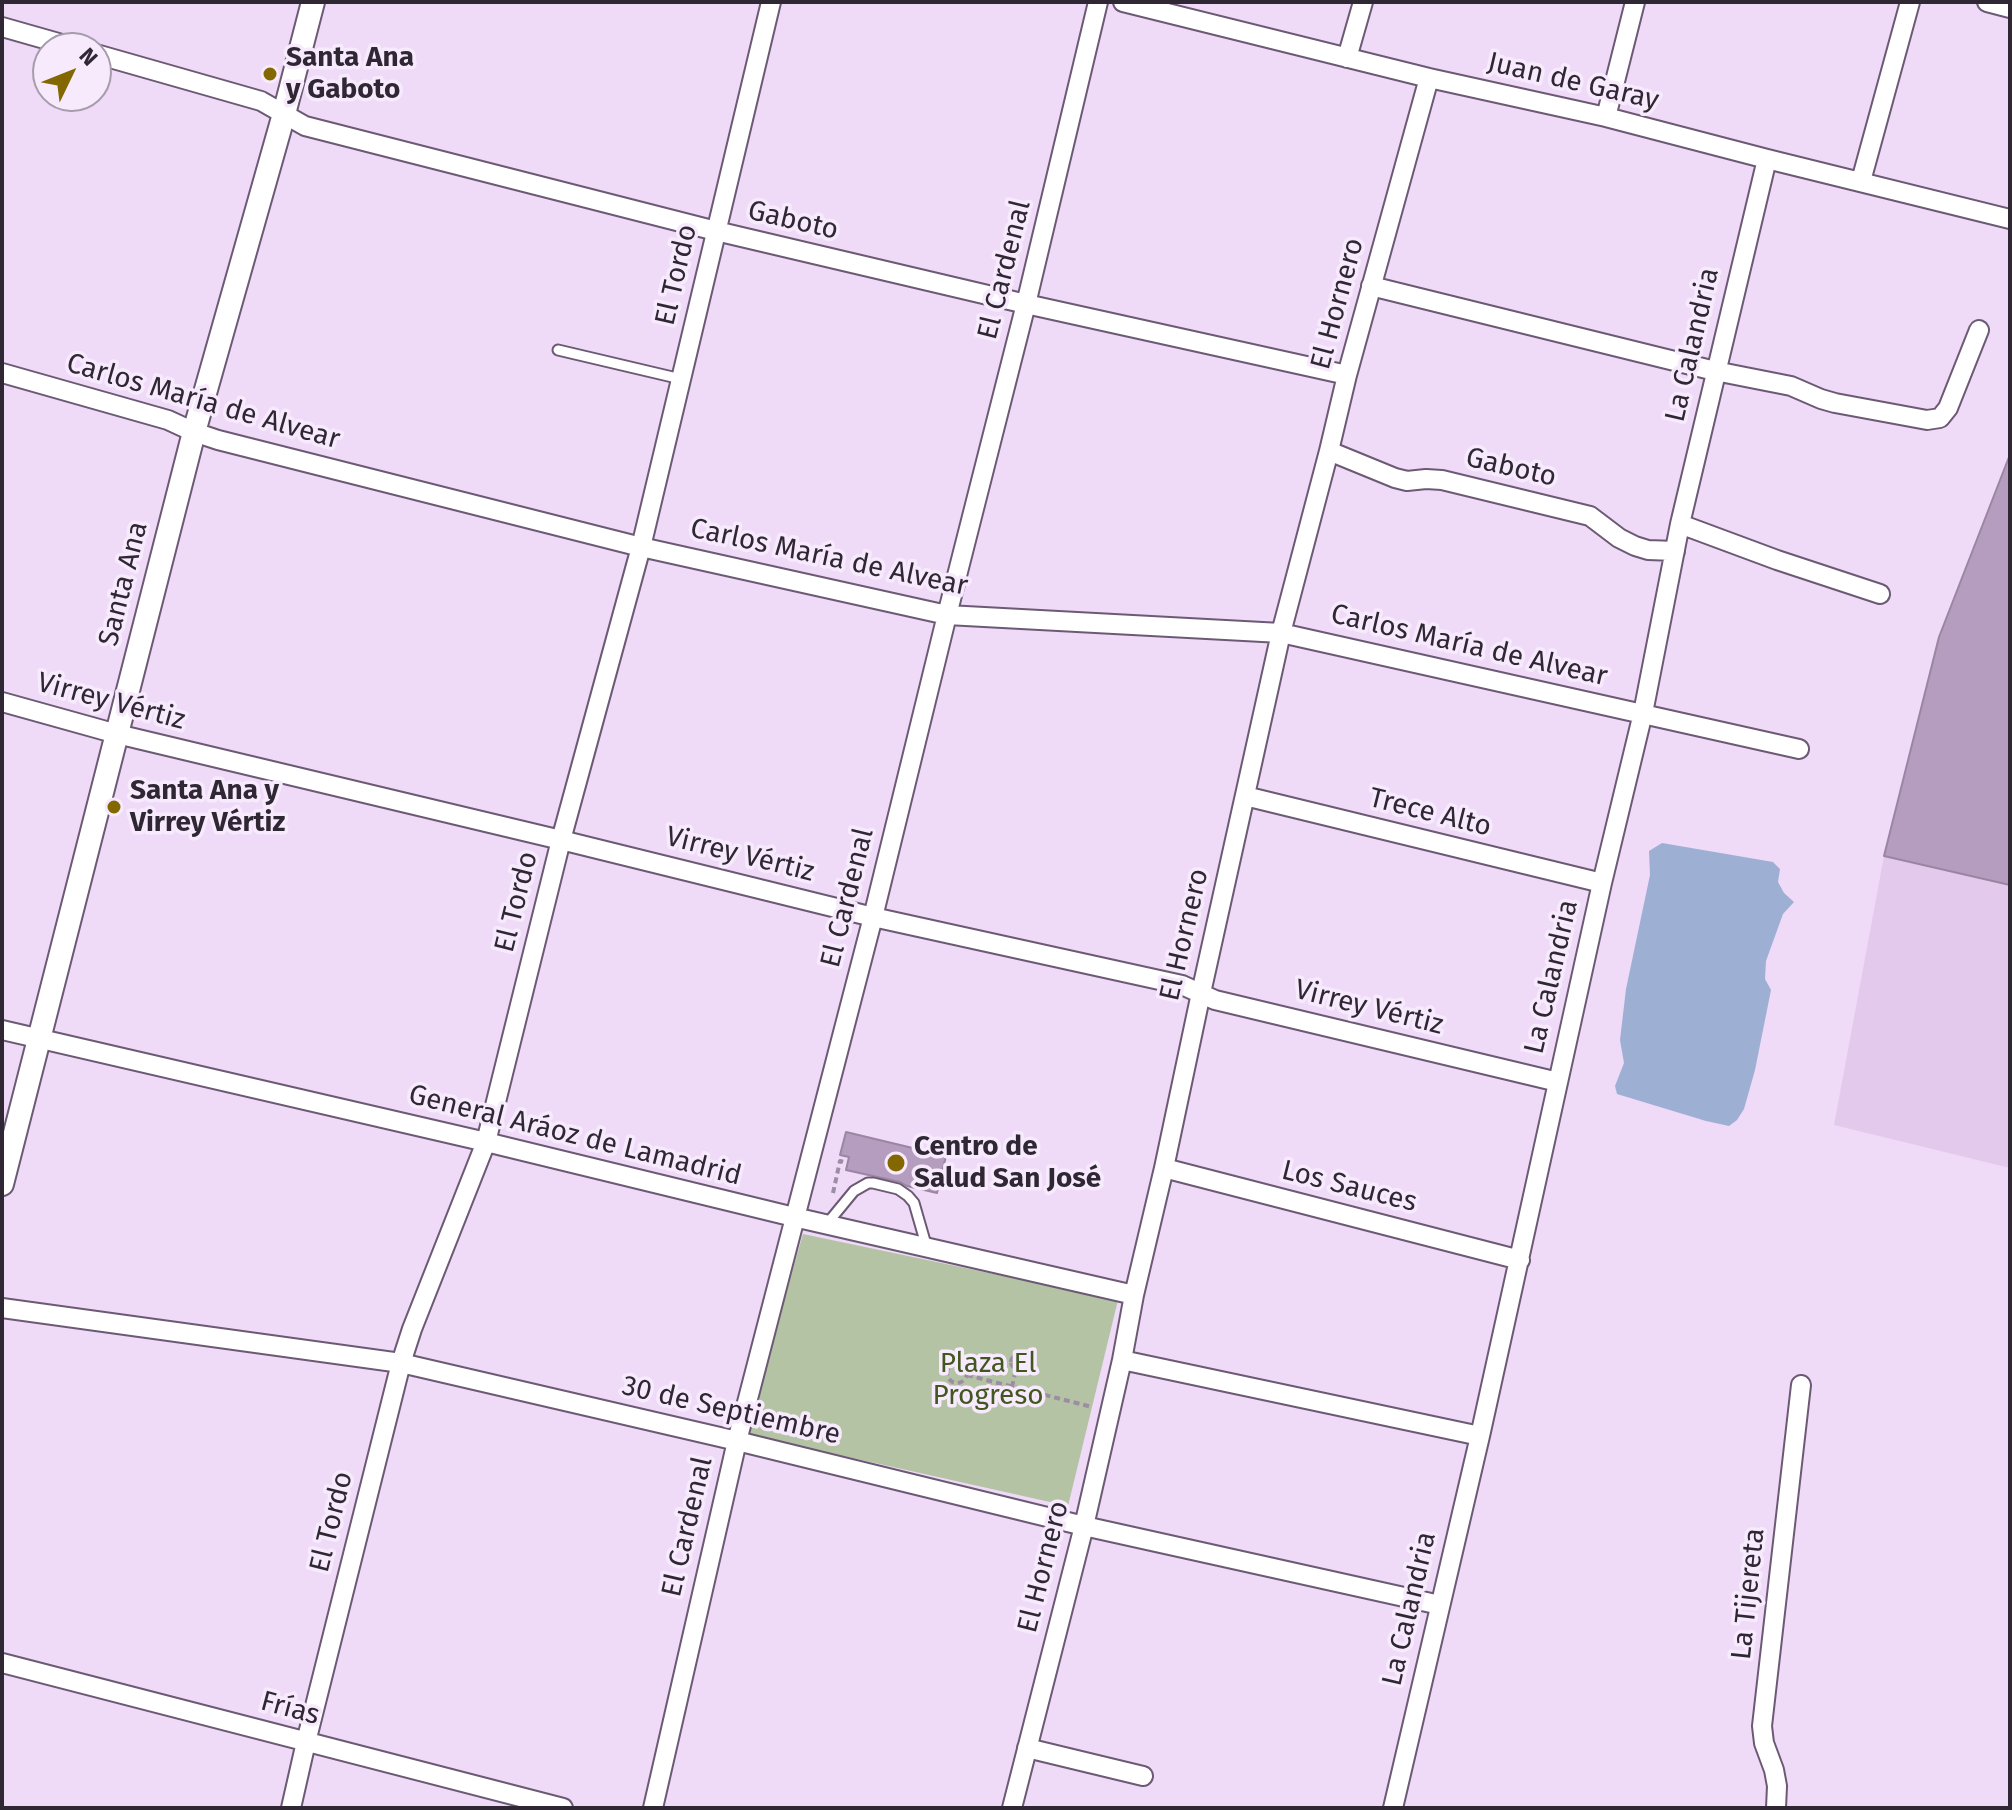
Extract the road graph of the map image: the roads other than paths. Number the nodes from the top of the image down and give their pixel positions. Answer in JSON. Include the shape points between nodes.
{"nodes":[{"id":1,"x":313,"y":2,"type":"edge"},
{"id":2,"x":771,"y":2,"type":"edge"},
{"id":3,"x":1098,"y":2,"type":"edge"},
{"id":4,"x":1123,"y":2,"type":"edge"},
{"id":5,"x":1363,"y":2,"type":"edge"},
{"id":6,"x":1635,"y":2,"type":"edge"},
{"id":7,"x":1910,"y":2,"type":"edge"},
{"id":8,"x":1987,"y":2,"type":"edge"},
{"id":9,"x":2010,"y":8,"type":"edge"},
{"id":10,"x":2,"y":27,"type":"edge"},
{"id":11,"x":32,"y":36,"type":"edge"},
{"id":12,"x":1347,"y":58,"type":"junction"},
{"id":13,"x":112,"y":59,"type":"edge"},
{"id":14,"x":1429,"y":78,"type":"junction"},
{"id":15,"x":284,"y":114,"type":"junction"},
{"id":16,"x":1606,"y":117,"type":"junction"},
{"id":17,"x":1767,"y":159,"type":"junction"},
{"id":18,"x":1861,"y":181,"type":"junction"},
{"id":19,"x":2010,"y":219,"type":"edge"},
{"id":20,"x":716,"y":231,"type":"junction"},
{"id":21,"x":1371,"y":286,"type":"junction"},
{"id":22,"x":1026,"y":304,"type":"junction"},
{"id":23,"x":1979,"y":330,"type":"dead end"},
{"id":24,"x":558,"y":350,"type":"dead end"},
{"id":25,"x":1715,"y":371,"type":"junction"},
{"id":26,"x":2,"y":373,"type":"edge"},
{"id":27,"x":1347,"y":375,"type":"junction"},
{"id":28,"x":681,"y":379,"type":"junction"},
{"id":29,"x":194,"y":432,"type":"junction"},
{"id":30,"x":1329,"y":451,"type":"junction"},
{"id":31,"x":1680,"y":524,"type":"junction"},
{"id":32,"x":641,"y":547,"type":"junction"},
{"id":33,"x":1675,"y":551,"type":"junction"},
{"id":34,"x":1880,"y":594,"type":"dead end"},
{"id":35,"x":947,"y":615,"type":"junction"},
{"id":36,"x":1281,"y":633,"type":"junction"},
{"id":37,"x":2,"y":702,"type":"edge"},
{"id":38,"x":1643,"y":713,"type":"junction"},
{"id":39,"x":117,"y":734,"type":"junction"},
{"id":40,"x":1799,"y":749,"type":"dead end"},
{"id":41,"x":1245,"y":796,"type":"junction"},
{"id":42,"x":561,"y":840,"type":"junction"},
{"id":43,"x":1602,"y":883,"type":"junction"},
{"id":44,"x":873,"y":917,"type":"junction"},
{"id":45,"x":1201,"y":993,"type":"junction"},
{"id":46,"x":2,"y":1030,"type":"edge"},
{"id":47,"x":37,"y":1040,"type":"junction"},
{"id":48,"x":1558,"y":1082,"type":"junction"},
{"id":49,"x":486,"y":1142,"type":"junction"},
{"id":50,"x":1164,"y":1168,"type":"junction"},
{"id":51,"x":2,"y":1184,"type":"edge"},
{"id":52,"x":794,"y":1217,"type":"junction"},
{"id":53,"x":830,"y":1219,"type":"junction"},
{"id":54,"x":927,"y":1248,"type":"junction"},
{"id":55,"x":1520,"y":1260,"type":"junction"},
{"id":56,"x":1134,"y":1295,"type":"junction"},
{"id":57,"x":2,"y":1308,"type":"edge"},
{"id":58,"x":1122,"y":1360,"type":"junction"},
{"id":59,"x":401,"y":1363,"type":"junction"},
{"id":60,"x":1801,"y":1385,"type":"dead end"},
{"id":61,"x":1480,"y":1436,"type":"junction"},
{"id":62,"x":737,"y":1441,"type":"junction"},
{"id":63,"x":1084,"y":1526,"type":"junction"},
{"id":64,"x":1440,"y":1605,"type":"junction"},
{"id":65,"x":2,"y":1663,"type":"edge"},
{"id":66,"x":306,"y":1742,"type":"junction"},
{"id":67,"x":1027,"y":1748,"type":"junction"},
{"id":68,"x":1143,"y":1776,"type":"dead end"},
{"id":69,"x":291,"y":1808,"type":"edge"},
{"id":70,"x":563,"y":1808,"type":"edge"},
{"id":71,"x":653,"y":1808,"type":"edge"},
{"id":72,"x":1012,"y":1808,"type":"edge"},
{"id":73,"x":1393,"y":1808,"type":"edge"},
{"id":74,"x":1776,"y":1808,"type":"edge"}],
"edges":[{"from":1,"to":15,"type":"street","name":"Santa Ana"},
{"from":2,"to":20,"type":"street","name":"El Tordo"},
{"from":3,"to":22,"type":"street","name":"El Cardenal"},
{"from":4,"to":12,"type":"street","name":"Juan de Garay"},
{"from":5,"to":12,"type":"street"},
{"from":6,"to":16,"type":"street"},
{"from":7,"to":18,"type":"street"},
{"from":8,"to":9,"type":"street"},
{"from":10,"to":11,"type":"street"},
{"from":12,"to":14,"type":"street","name":"Juan de Garay"},
{"from":13,"to":15,"type":"street","name":"Gaboto","via":[[261,101]]},
{"from":14,"to":16,"type":"street","name":"Juan de Garay"},
{"from":14,"to":21,"type":"street","name":"El Hornero"},
{"from":15,"to":20,"type":"street","name":"Gaboto","via":[[305,126]]},
{"from":15,"to":29,"type":"street","name":"Santa Ana"},
{"from":16,"to":17,"type":"street","name":"Juan de Garay"},
{"from":17,"to":18,"type":"street","name":"Juan de Garay"},
{"from":17,"to":25,"type":"street","name":"La Calandria"},
{"from":18,"to":19,"type":"street","name":"Juan de Garay"},
{"from":20,"to":22,"type":"street","name":"Gaboto"},
{"from":20,"to":28,"type":"street","name":"El Tordo"},
{"from":21,"to":25,"type":"street"},
{"from":21,"to":27,"type":"street","name":"El Hornero"},
{"from":22,"to":27,"type":"street","name":"Gaboto"},
{"from":22,"to":35,"type":"street","name":"El Cardenal"},
{"from":23,"to":25,"type":"street","via":[[1940,418],[1835,403],[1791,386]]},
{"from":24,"to":28,"type":"lane"},
{"from":25,"to":31,"type":"street","name":"La Calandria"},
{"from":26,"to":29,"type":"street","name":"Carlos María de Alvear"},
{"from":27,"to":30,"type":"street","name":"El Hornero"},
{"from":28,"to":32,"type":"street","name":"El Tordo"},
{"from":29,"to":32,"type":"street","name":"Carlos María de Alvear"},
{"from":29,"to":39,"type":"street","name":"Santa Ana"},
{"from":30,"to":33,"type":"street","name":"Gaboto","via":[[1407,481],[1442,480],[1590,516],[1635,546]]},
{"from":30,"to":36,"type":"street","name":"El Hornero"},
{"from":31,"to":33,"type":"street","name":"La Calandria"},
{"from":31,"to":34,"type":"street"},
{"from":32,"to":35,"type":"street","name":"Carlos María de Alvear"},
{"from":32,"to":42,"type":"street","name":"El Tordo"},
{"from":33,"to":38,"type":"street","name":"La Calandria"},
{"from":35,"to":36,"type":"street","name":"Carlos María de Alvear"},
{"from":35,"to":44,"type":"street","name":"El Cardenal"},
{"from":36,"to":38,"type":"street","name":"Carlos María de Alvear"},
{"from":36,"to":41,"type":"street","name":"El Hornero"},
{"from":37,"to":39,"type":"street","name":"Virrey Vértiz"},
{"from":38,"to":40,"type":"street","name":"Carlos María de Alvear"},
{"from":38,"to":43,"type":"street","name":"La Calandria"},
{"from":39,"to":42,"type":"street","name":"Virrey Vértiz"},
{"from":39,"to":47,"type":"street","name":"Santa Ana"},
{"from":41,"to":43,"type":"street","name":"Trece Alto"},
{"from":41,"to":45,"type":"street","name":"El Hornero"},
{"from":42,"to":44,"type":"street","name":"Virrey Vértiz"},
{"from":42,"to":49,"type":"street","name":"El Tordo"},
{"from":43,"to":48,"type":"street","name":"La Calandria"},
{"from":44,"to":45,"type":"street","name":"Virrey Vértiz"},
{"from":44,"to":52,"type":"street","name":"El Cardenal"},
{"from":45,"to":48,"type":"street","name":"Virrey Vértiz"},
{"from":45,"to":50,"type":"street","name":"El Hornero"},
{"from":46,"to":47,"type":"street","name":"General Aráoz de Lamadrid"},
{"from":47,"to":49,"type":"street","name":"General Aráoz de Lamadrid"},
{"from":47,"to":51,"type":"street","name":"Santa Ana"},
{"from":48,"to":55,"type":"street","name":"La Calandria"},
{"from":49,"to":52,"type":"street","name":"General Aráoz de Lamadrid"},
{"from":49,"to":59,"type":"street","name":"El Tordo"},
{"from":50,"to":55,"type":"street","name":"Los Sauces"},
{"from":50,"to":56,"type":"street","name":"El Hornero"},
{"from":52,"to":53,"type":"street","name":"General Aráoz de Lamadrid"},
{"from":52,"to":62,"type":"street","name":"El Cardenal"},
{"from":53,"to":54,"type":"street","name":"General Aráoz de Lamadrid"},
{"from":53,"to":54,"type":"lane","via":[[868,1183],[898,1189],[914,1203]]},
{"from":54,"to":56,"type":"street","name":"General Aráoz de Lamadrid"},
{"from":55,"to":61,"type":"street","name":"La Calandria"},
{"from":56,"to":58,"type":"street","name":"El Hornero"},
{"from":57,"to":59,"type":"street","name":"30 de Septiembre"},
{"from":58,"to":61,"type":"street"},
{"from":58,"to":63,"type":"street","name":"El Hornero"},
{"from":59,"to":62,"type":"street","name":"30 de Septiembre"},
{"from":59,"to":66,"type":"street","name":"El Tordo"},
{"from":60,"to":74,"type":"street","name":"La Tijereta","via":[[1762,1726],[1777,1786]]},
{"from":61,"to":64,"type":"street","name":"La Calandria"},
{"from":62,"to":63,"type":"street","name":"30 de Septiembre"},
{"from":62,"to":71,"type":"street","name":"El Cardenal"},
{"from":63,"to":64,"type":"street","name":"30 de Septiembre"},
{"from":63,"to":67,"type":"street","name":"El Hornero"},
{"from":64,"to":73,"type":"street","name":"La Calandria"},
{"from":65,"to":66,"type":"street","name":"Frías"},
{"from":66,"to":69,"type":"street","name":"El Tordo"},
{"from":66,"to":70,"type":"street","name":"Frías"},
{"from":67,"to":68,"type":"street"},
{"from":67,"to":72,"type":"street","name":"El Hornero"}]}
